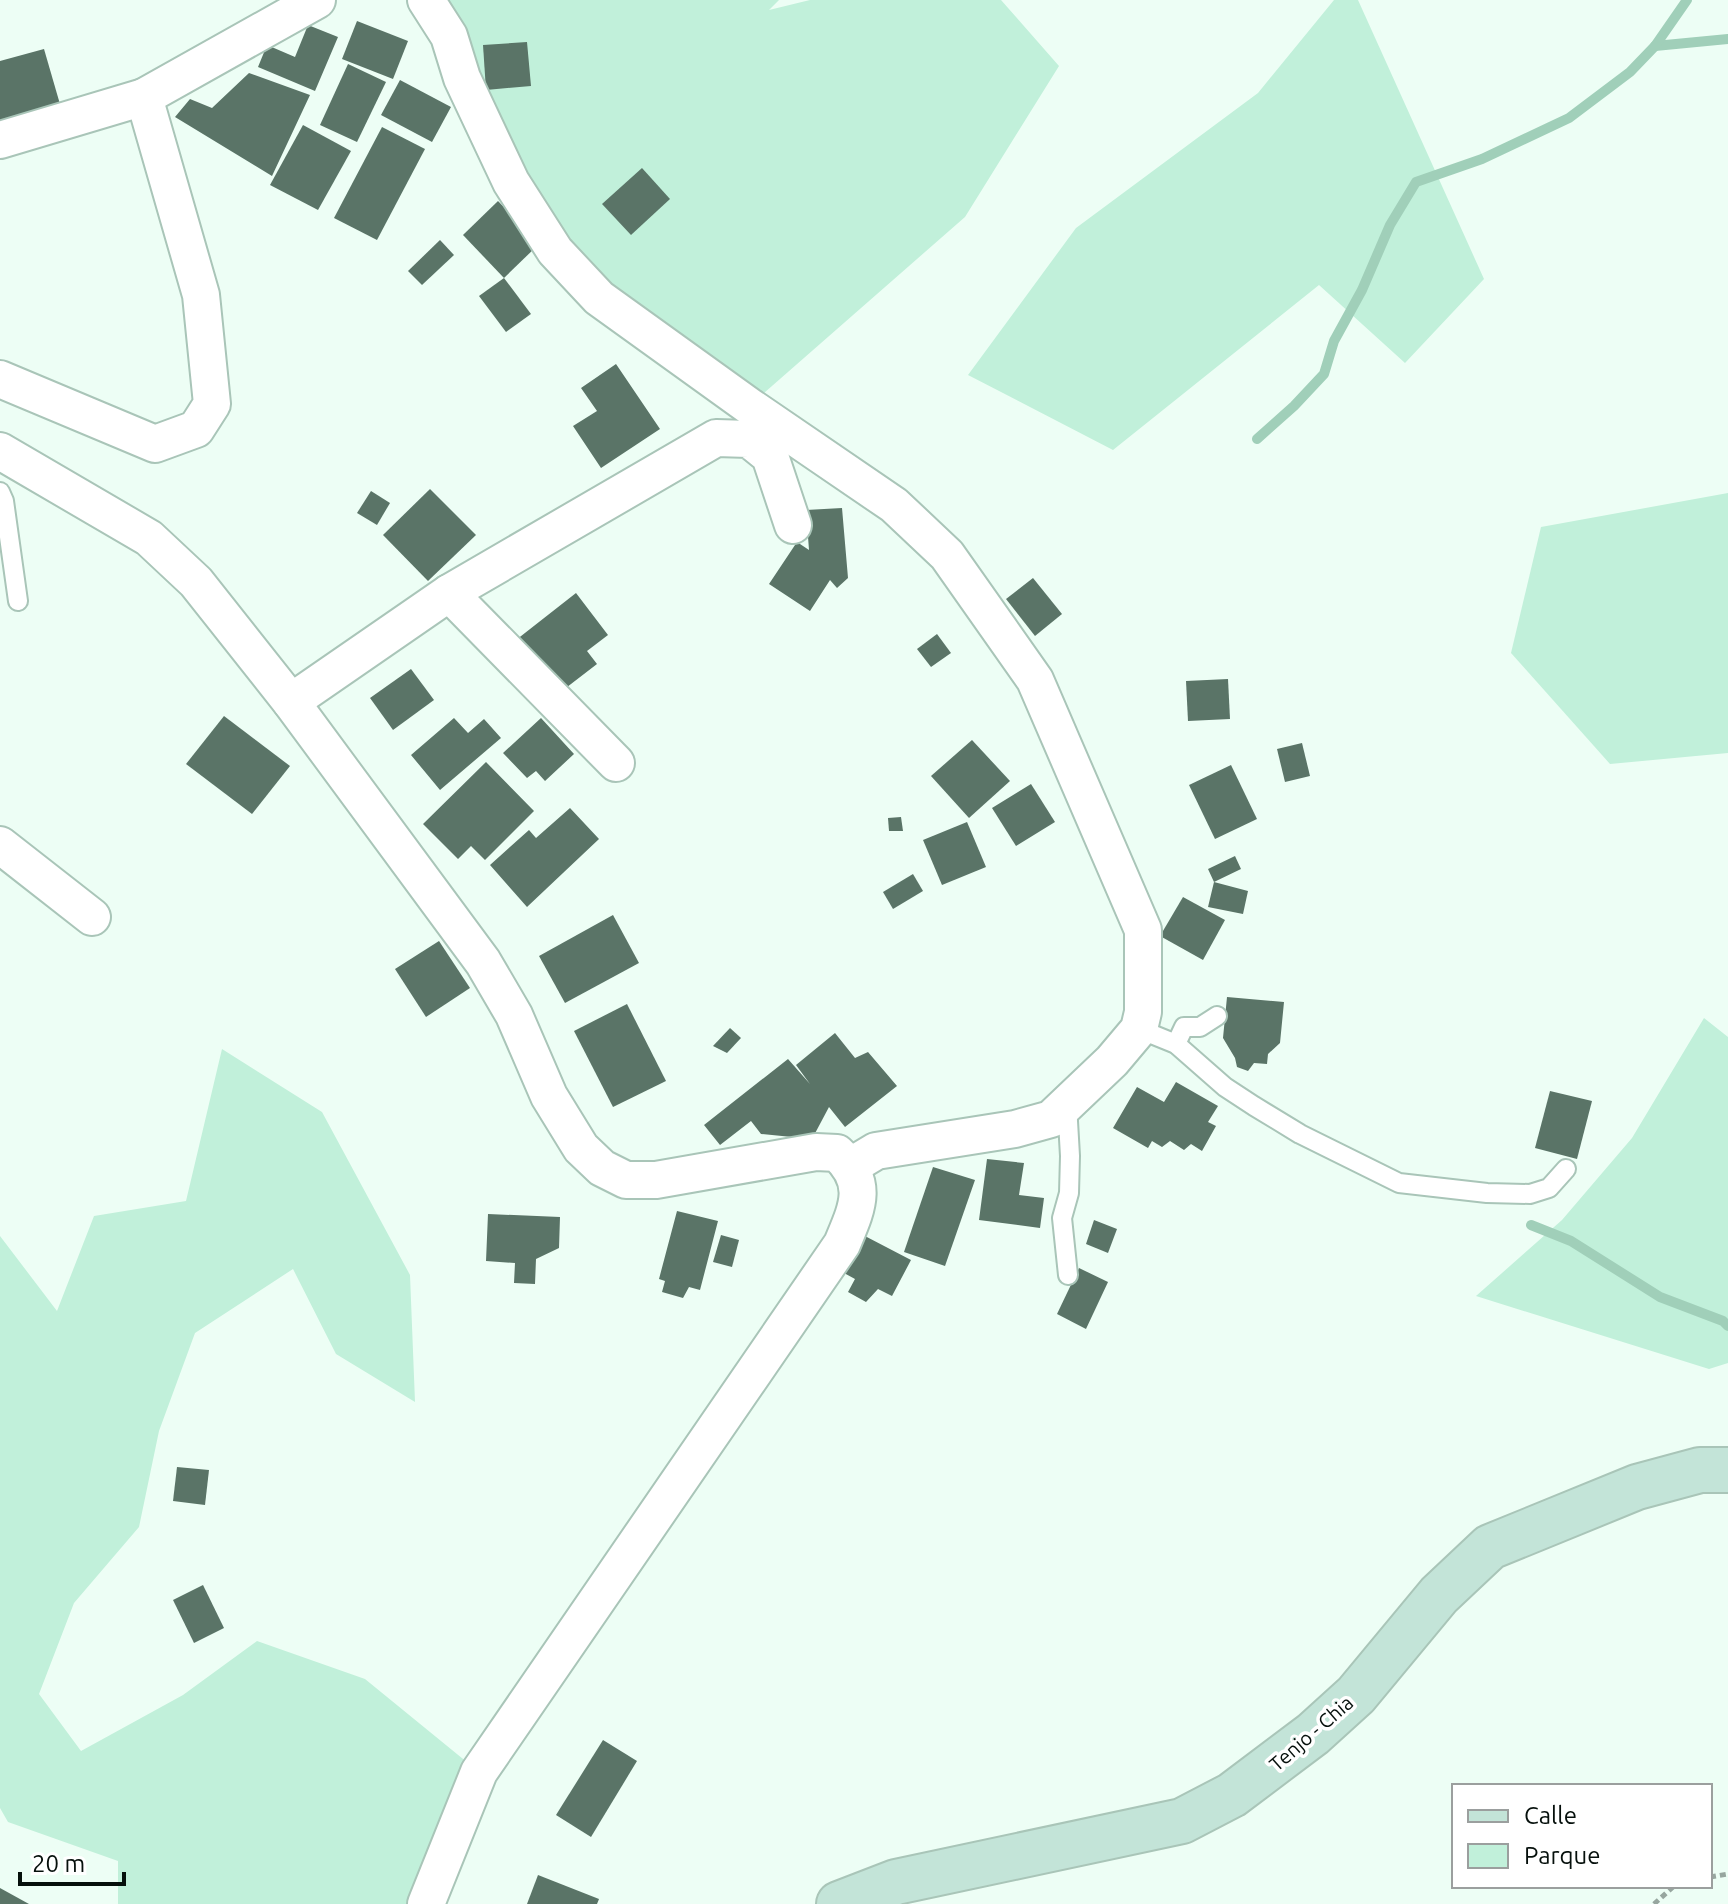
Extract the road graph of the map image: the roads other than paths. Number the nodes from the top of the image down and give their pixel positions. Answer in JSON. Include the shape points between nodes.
{"nodes":[{"id":1,"x":317,"y":0,"type":"edge"},
{"id":2,"x":426,"y":0,"type":"edge"},
{"id":3,"x":144,"y":97,"type":"junction"},
{"id":4,"x":0,"y":140,"type":"edge"},
{"id":5,"x":0,"y":379,"type":"edge"},
{"id":6,"x":0,"y":451,"type":"edge"},
{"id":7,"x":0,"y":492,"type":"edge"},
{"id":8,"x":793,"y":525,"type":"dead end"},
{"id":9,"x":449,"y":593,"type":"junction"},
{"id":10,"x":18,"y":601,"type":"dead end"},
{"id":11,"x":291,"y":702,"type":"junction"},
{"id":12,"x":616,"y":763,"type":"dead end"},
{"id":13,"x":0,"y":845,"type":"edge"},
{"id":14,"x":92,"y":917,"type":"dead end"},
{"id":15,"x":1217,"y":1016,"type":"dead end"},
{"id":16,"x":1139,"y":1029,"type":"junction"},
{"id":17,"x":1176,"y":1044,"type":"junction"},
{"id":18,"x":1067,"y":1104,"type":"junction"},
{"id":19,"x":851,"y":1166,"type":"junction"},
{"id":20,"x":1566,"y":1169,"type":"dead end"},
{"id":21,"x":1068,"y":1275,"type":"dead end"},
{"id":22,"x":1728,"y":1470,"type":"edge"},
{"id":23,"x":426,"y":1904,"type":"edge"},
{"id":24,"x":839,"y":1904,"type":"edge"}],
"edges":[{"from":1,"to":3,"type":"street"},
{"from":2,"to":16,"type":"street","via":[[449,36],[462,78],[511,182],[555,251],[599,298],[894,505],[947,555],[988,611],[1035,680],[1143,930]]},
{"from":3,"to":4,"type":"street"},
{"from":3,"to":5,"type":"street","via":[[201,295],[212,404],[196,429],[155,444]]},
{"from":6,"to":11,"type":"street","via":[[149,538],[196,582]]},
{"from":7,"to":10,"type":"lane"},
{"from":8,"to":9,"type":"street","via":[[770,456],[749,439],[716,438]]},
{"from":9,"to":11,"type":"street"},
{"from":9,"to":12,"type":"street"},
{"from":11,"to":19,"type":"street","via":[[483,962],[514,1015],[549,1096],[581,1148],[602,1168],[626,1180],[656,1180],[816,1152],[837,1153]]},
{"from":13,"to":14,"type":"street"},
{"from":15,"to":17,"type":"lane","via":[[1200,1027],[1184,1027]]},
{"from":16,"to":17,"type":"lane"},
{"from":16,"to":18,"type":"street"},
{"from":17,"to":20,"type":"lane","via":[[1254,1106],[1399,1183],[1530,1194],[1549,1188]]},
{"from":18,"to":19,"type":"street","via":[[1051,1119],[876,1151]]},
{"from":18,"to":21,"type":"lane","via":[[1069,1193],[1062,1218]]},
{"from":19,"to":23,"type":"street","via":[[859,1203],[842,1244],[479,1772]]},
{"from":22,"to":24,"type":"street","name":"Tenjo - Chia","via":[[1700,1470],[1637,1487],[1490,1547],[1439,1595],[1356,1695],[1313,1734],[1232,1795],[1182,1821],[896,1882]]}]}
